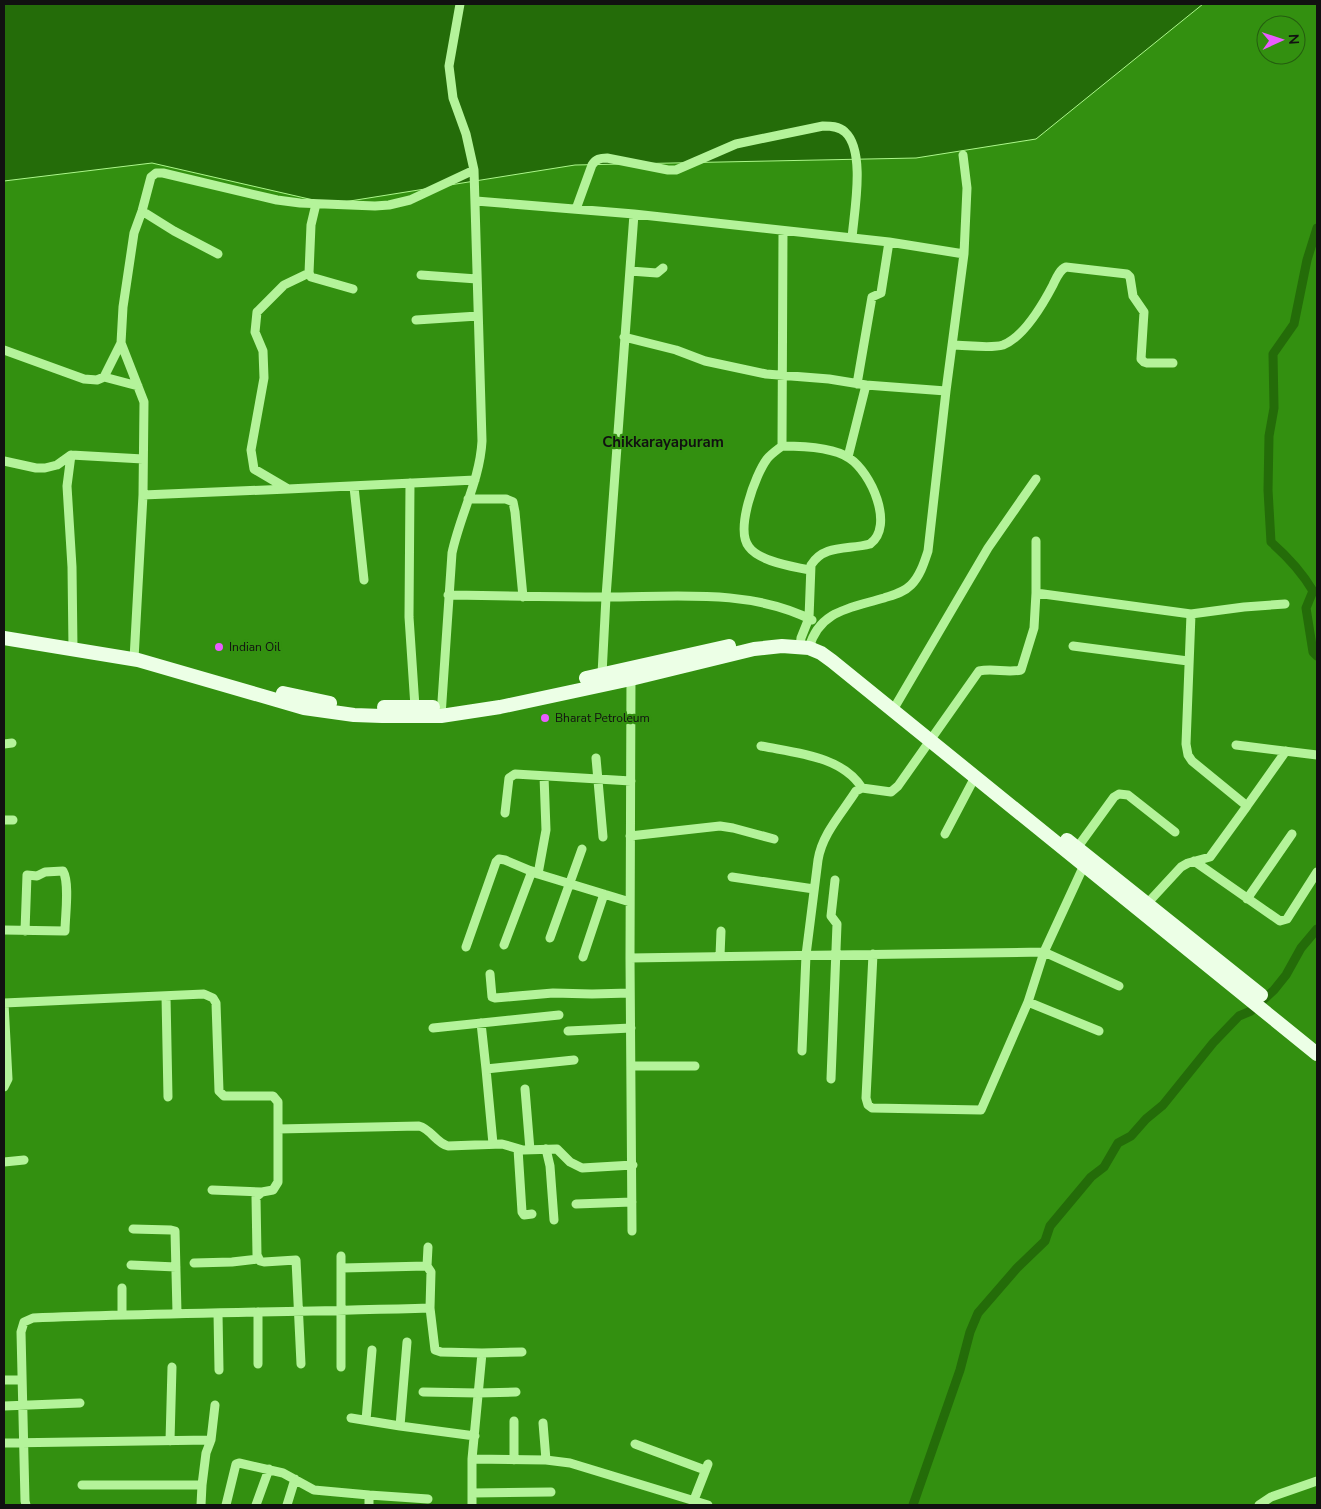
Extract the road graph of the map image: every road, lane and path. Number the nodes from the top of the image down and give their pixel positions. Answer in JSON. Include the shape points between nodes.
{"nodes":[{"id":1,"x":460,"y":4,"type":"edge"},
{"id":2,"x":963,"y":155,"type":"dead end"},
{"id":3,"x":474,"y":170,"type":"junction"},
{"id":4,"x":476,"y":201,"type":"junction"},
{"id":5,"x":316,"y":204,"type":"junction"},
{"id":6,"x":576,"y":209,"type":"junction"},
{"id":7,"x":142,"y":211,"type":"junction"},
{"id":8,"x":634,"y":214,"type":"junction"},
{"id":9,"x":783,"y":230,"type":"junction"},
{"id":10,"x":852,"y":238,"type":"junction"},
{"id":11,"x":889,"y":242,"type":"junction"},
{"id":12,"x":218,"y":254,"type":"dead end"},
{"id":13,"x":964,"y":254,"type":"junction"},
{"id":14,"x":663,"y":268,"type":"dead end"},
{"id":15,"x":630,"y":271,"type":"junction"},
{"id":16,"x":308,"y":273,"type":"junction"},
{"id":17,"x":420,"y":275,"type":"dead end"},
{"id":18,"x":477,"y":278,"type":"junction"},
{"id":19,"x":353,"y":289,"type":"dead end"},
{"id":20,"x":478,"y":316,"type":"junction"},
{"id":21,"x":416,"y":320,"type":"dead end"},
{"id":22,"x":624,"y":337,"type":"junction"},
{"id":23,"x":121,"y":343,"type":"junction"},
{"id":24,"x":952,"y":345,"type":"junction"},
{"id":25,"x":4,"y":350,"type":"edge"},
{"id":26,"x":1173,"y":363,"type":"dead end"},
{"id":27,"x":781,"y":375,"type":"junction"},
{"id":28,"x":104,"y":378,"type":"junction"},
{"id":29,"x":861,"y":385,"type":"junction"},
{"id":30,"x":138,"y":386,"type":"junction"},
{"id":31,"x":946,"y":391,"type":"junction"},
{"id":32,"x":782,"y":446,"type":"junction"},
{"id":33,"x":71,"y":455,"type":"junction"},
{"id":34,"x":848,"y":457,"type":"junction"},
{"id":35,"x":143,"y":459,"type":"junction"},
{"id":36,"x":4,"y":461,"type":"edge"},
{"id":37,"x":1036,"y":479,"type":"dead end"},
{"id":38,"x":475,"y":480,"type":"junction"},
{"id":39,"x":410,"y":483,"type":"junction"},
{"id":40,"x":354,"y":487,"type":"junction"},
{"id":41,"x":288,"y":489,"type":"junction"},
{"id":42,"x":143,"y":495,"type":"junction"},
{"id":43,"x":468,"y":500,"type":"junction"},
{"id":44,"x":1036,"y":541,"type":"dead end"},
{"id":45,"x":810,"y":570,"type":"junction"},
{"id":46,"x":364,"y":580,"type":"dead end"},
{"id":47,"x":1036,"y":593,"type":"junction"},
{"id":48,"x":448,"y":595,"type":"junction"},
{"id":49,"x":523,"y":597,"type":"junction"},
{"id":50,"x":606,"y":597,"type":"junction"},
{"id":51,"x":1285,"y":604,"type":"dead end"},
{"id":52,"x":1191,"y":614,"type":"junction"},
{"id":53,"x":809,"y":618,"type":"junction"},
{"id":54,"x":820,"y":624,"type":"junction"},
{"id":55,"x":4,"y":629,"type":"edge"},
{"id":56,"x":4,"y":638,"type":"edge"},
{"id":57,"x":805,"y":643,"type":"junction"},
{"id":58,"x":73,"y":644,"type":"junction"},
{"id":59,"x":1073,"y":646,"type":"dead end"},
{"id":60,"x":135,"y":654,"type":"junction"},
{"id":61,"x":1188,"y":661,"type":"junction"},
{"id":62,"x":631,"y":673,"type":"junction"},
{"id":63,"x":602,"y":674,"type":"junction"},
{"id":64,"x":415,"y":707,"type":"junction"},
{"id":65,"x":896,"y":707,"type":"junction"},
{"id":66,"x":441,"y":711,"type":"junction"},
{"id":67,"x":933,"y":737,"type":"junction"},
{"id":68,"x":1236,"y":745,"type":"dead end"},
{"id":69,"x":761,"y":746,"type":"dead end"},
{"id":70,"x":1286,"y":751,"type":"junction"},
{"id":71,"x":1317,"y":756,"type":"edge"},
{"id":72,"x":596,"y":758,"type":"dead end"},
{"id":73,"x":544,"y":776,"type":"junction"},
{"id":74,"x":975,"y":777,"type":"junction"},
{"id":75,"x":598,"y":779,"type":"junction"},
{"id":76,"x":631,"y":782,"type":"junction"},
{"id":77,"x":862,"y":788,"type":"junction"},
{"id":78,"x":1247,"y":806,"type":"junction"},
{"id":79,"x":505,"y":813,"type":"dead end"},
{"id":80,"x":1175,"y":832,"type":"dead end"},
{"id":81,"x":945,"y":834,"type":"dead end"},
{"id":82,"x":1292,"y":834,"type":"dead end"},
{"id":83,"x":630,"y":836,"type":"junction"},
{"id":84,"x":603,"y":837,"type":"dead end"},
{"id":85,"x":774,"y":839,"type":"dead end"},
{"id":86,"x":1077,"y":848,"type":"junction"},
{"id":87,"x":582,"y":849,"type":"dead end"},
{"id":88,"x":1194,"y":861,"type":"junction"},
{"id":89,"x":1086,"y":862,"type":"junction"},
{"id":90,"x":1317,"y":872,"type":"edge"},
{"id":91,"x":535,"y":873,"type":"junction"},
{"id":92,"x":732,"y":877,"type":"dead end"},
{"id":93,"x":835,"y":880,"type":"dead end"},
{"id":94,"x":570,"y":883,"type":"junction"},
{"id":95,"x":814,"y":889,"type":"junction"},
{"id":96,"x":604,"y":894,"type":"junction"},
{"id":97,"x":1247,"y":899,"type":"junction"},
{"id":98,"x":630,"y":902,"type":"junction"},
{"id":99,"x":1144,"y":907,"type":"junction"},
{"id":100,"x":4,"y":930,"type":"edge"},
{"id":101,"x":721,"y":930,"type":"dead end"},
{"id":102,"x":25,"y":931,"type":"junction"},
{"id":103,"x":550,"y":938,"type":"dead end"},
{"id":104,"x":504,"y":945,"type":"dead end"},
{"id":105,"x":466,"y":947,"type":"dead end"},
{"id":106,"x":1044,"y":952,"type":"junction"},
{"id":107,"x":873,"y":954,"type":"junction"},
{"id":108,"x":806,"y":955,"type":"junction"},
{"id":109,"x":835,"y":955,"type":"junction"},
{"id":110,"x":720,"y":956,"type":"junction"},
{"id":111,"x":583,"y":957,"type":"dead end"},
{"id":112,"x":630,"y":958,"type":"junction"},
{"id":113,"x":490,"y":974,"type":"dead end"},
{"id":114,"x":1119,"y":986,"type":"dead end"},
{"id":115,"x":630,"y":993,"type":"junction"},
{"id":116,"x":166,"y":996,"type":"junction"},
{"id":117,"x":1028,"y":1002,"type":"junction"},
{"id":118,"x":4,"y":1003,"type":"edge"},
{"id":119,"x":559,"y":1015,"type":"dead end"},
{"id":120,"x":1281,"y":1017,"type":"junction"},
{"id":121,"x":481,"y":1023,"type":"junction"},
{"id":122,"x":433,"y":1028,"type":"dead end"},
{"id":123,"x":631,"y":1028,"type":"junction"},
{"id":124,"x":568,"y":1031,"type":"dead end"},
{"id":125,"x":1099,"y":1031,"type":"dead end"},
{"id":126,"x":1317,"y":1042,"type":"edge"},
{"id":127,"x":802,"y":1051,"type":"dead end"},
{"id":128,"x":1317,"y":1054,"type":"edge"},
{"id":129,"x":574,"y":1060,"type":"dead end"},
{"id":130,"x":631,"y":1066,"type":"junction"},
{"id":131,"x":695,"y":1066,"type":"dead end"},
{"id":132,"x":486,"y":1069,"type":"junction"},
{"id":133,"x":831,"y":1079,"type":"dead end"},
{"id":134,"x":4,"y":1087,"type":"edge"},
{"id":135,"x":525,"y":1089,"type":"dead end"},
{"id":136,"x":168,"y":1097,"type":"dead end"},
{"id":137,"x":278,"y":1128,"type":"junction"},
{"id":138,"x":493,"y":1144,"type":"junction"},
{"id":139,"x":518,"y":1149,"type":"junction"},
{"id":140,"x":546,"y":1149,"type":"junction"},
{"id":141,"x":530,"y":1150,"type":"junction"},
{"id":142,"x":24,"y":1160,"type":"dead end"},
{"id":143,"x":4,"y":1162,"type":"edge"},
{"id":144,"x":632,"y":1165,"type":"junction"},
{"id":145,"x":212,"y":1190,"type":"dead end"},
{"id":146,"x":262,"y":1192,"type":"junction"},
{"id":147,"x":632,"y":1202,"type":"junction"},
{"id":148,"x":576,"y":1204,"type":"dead end"},
{"id":149,"x":532,"y":1214,"type":"dead end"},
{"id":150,"x":554,"y":1220,"type":"dead end"},
{"id":151,"x":133,"y":1229,"type":"dead end"},
{"id":152,"x":632,"y":1231,"type":"dead end"},
{"id":153,"x":428,"y":1247,"type":"dead end"},
{"id":154,"x":341,"y":1256,"type":"dead end"},
{"id":155,"x":258,"y":1259,"type":"junction"},
{"id":156,"x":194,"y":1263,"type":"dead end"},
{"id":157,"x":131,"y":1265,"type":"dead end"},
{"id":158,"x":176,"y":1266,"type":"junction"},
{"id":159,"x":427,"y":1266,"type":"junction"},
{"id":160,"x":342,"y":1268,"type":"junction"},
{"id":161,"x":122,"y":1288,"type":"dead end"},
{"id":162,"x":430,"y":1308,"type":"junction"},
{"id":163,"x":342,"y":1310,"type":"junction"},
{"id":164,"x":258,"y":1312,"type":"junction"},
{"id":165,"x":299,"y":1312,"type":"junction"},
{"id":166,"x":177,"y":1313,"type":"junction"},
{"id":167,"x":218,"y":1313,"type":"junction"},
{"id":168,"x":122,"y":1315,"type":"junction"},
{"id":169,"x":407,"y":1342,"type":"dead end"},
{"id":170,"x":372,"y":1350,"type":"dead end"},
{"id":171,"x":522,"y":1352,"type":"dead end"},
{"id":172,"x":482,"y":1353,"type":"junction"},
{"id":173,"x":258,"y":1364,"type":"dead end"},
{"id":174,"x":301,"y":1364,"type":"dead end"},
{"id":175,"x":172,"y":1367,"type":"dead end"},
{"id":176,"x":341,"y":1367,"type":"dead end"},
{"id":177,"x":219,"y":1370,"type":"dead end"},
{"id":178,"x":4,"y":1380,"type":"edge"},
{"id":179,"x":22,"y":1380,"type":"junction"},
{"id":180,"x":423,"y":1392,"type":"dead end"},
{"id":181,"x":516,"y":1392,"type":"dead end"},
{"id":182,"x":478,"y":1393,"type":"junction"},
{"id":183,"x":80,"y":1403,"type":"dead end"},
{"id":184,"x":215,"y":1405,"type":"dead end"},
{"id":185,"x":4,"y":1406,"type":"edge"},
{"id":186,"x":23,"y":1406,"type":"junction"},
{"id":187,"x":351,"y":1418,"type":"dead end"},
{"id":188,"x":366,"y":1420,"type":"junction"},
{"id":189,"x":514,"y":1421,"type":"dead end"},
{"id":190,"x":543,"y":1423,"type":"dead end"},
{"id":191,"x":400,"y":1426,"type":"junction"},
{"id":192,"x":475,"y":1436,"type":"junction"},
{"id":193,"x":211,"y":1440,"type":"junction"},
{"id":194,"x":170,"y":1441,"type":"junction"},
{"id":195,"x":4,"y":1443,"type":"edge"},
{"id":196,"x":24,"y":1443,"type":"junction"},
{"id":197,"x":635,"y":1444,"type":"dead end"},
{"id":198,"x":472,"y":1459,"type":"junction"},
{"id":199,"x":514,"y":1460,"type":"junction"},
{"id":200,"x":546,"y":1460,"type":"junction"},
{"id":201,"x":269,"y":1469,"type":"junction"},
{"id":202,"x":295,"y":1479,"type":"junction"},
{"id":203,"x":1317,"y":1481,"type":"edge"},
{"id":204,"x":82,"y":1485,"type":"dead end"},
{"id":205,"x":202,"y":1485,"type":"junction"},
{"id":206,"x":550,"y":1492,"type":"dead end"},
{"id":207,"x":472,"y":1493,"type":"junction"},
{"id":208,"x":369,"y":1495,"type":"junction"},
{"id":209,"x":428,"y":1498,"type":"dead end"},
{"id":210,"x":692,"y":1503,"type":"edge"},
{"id":211,"x":26,"y":1505,"type":"edge"},
{"id":212,"x":201,"y":1505,"type":"edge"},
{"id":213,"x":226,"y":1505,"type":"edge"},
{"id":214,"x":256,"y":1505,"type":"edge"},
{"id":215,"x":287,"y":1505,"type":"edge"},
{"id":216,"x":369,"y":1505,"type":"edge"},
{"id":217,"x":472,"y":1505,"type":"edge"},
{"id":218,"x":708,"y":1505,"type":"edge"},
{"id":219,"x":1259,"y":1505,"type":"edge"}],
"edges":[{"from":1,"to":3,"type":"street","via":[[449,66],[453,98]]},
{"from":2,"to":13,"type":"street","via":[[967,188]]},
{"from":3,"to":4,"type":"street"},
{"from":3,"to":5,"type":"street","via":[[403,202],[375,206]]},
{"from":4,"to":6,"type":"street"},
{"from":4,"to":18,"type":"street"},
{"from":5,"to":7,"type":"street","via":[[277,200],[156,173],[151,177]]},
{"from":5,"to":16,"type":"street","via":[[311,225]]},
{"from":6,"to":8,"type":"street"},
{"from":6,"to":10,"type":"street","via":[[592,165],[601,158],[676,170],[736,144],[834,126],[844,131],[856,154],[858,171]]},
{"from":7,"to":12,"type":"street","via":[[174,232]]},
{"from":7,"to":23,"type":"street","via":[[134,233]]},
{"from":8,"to":9,"type":"street"},
{"from":8,"to":15,"type":"street"},
{"from":9,"to":10,"type":"street"},
{"from":9,"to":27,"type":"street"},
{"from":10,"to":11,"type":"street"},
{"from":11,"to":13,"type":"street"},
{"from":11,"to":29,"type":"street","via":[[881,293],[872,297]]},
{"from":13,"to":24,"type":"street"},
{"from":14,"to":15,"type":"street","via":[[657,273]]},
{"from":15,"to":22,"type":"street"},
{"from":16,"to":19,"type":"street","via":[[318,280]]},
{"from":16,"to":41,"type":"street","via":[[284,285],[257,312],[255,332],[263,351],[264,378],[251,450],[254,469]]},
{"from":17,"to":18,"type":"street"},
{"from":18,"to":20,"type":"street"},
{"from":20,"to":21,"type":"street"},
{"from":20,"to":38,"type":"street","via":[[482,442]]},
{"from":22,"to":27,"type":"street","via":[[713,363]]},
{"from":22,"to":50,"type":"street"},
{"from":23,"to":28,"type":"street"},
{"from":23,"to":30,"type":"street"},
{"from":24,"to":26,"type":"street","via":[[994,346],[1008,342],[1026,327],[1042,306],[1060,271],[1066,267],[1130,277],[1133,296],[1144,312],[1142,359],[1148,363]]},
{"from":24,"to":31,"type":"street"},
{"from":25,"to":28,"type":"street","via":[[84,379]]},
{"from":27,"to":29,"type":"street"},
{"from":27,"to":32,"type":"street"},
{"from":28,"to":30,"type":"street"},
{"from":29,"to":31,"type":"street"},
{"from":29,"to":34,"type":"street"},
{"from":30,"to":35,"type":"street","via":[[144,402]]},
{"from":31,"to":54,"type":"street","via":[[928,551],[922,570],[900,593],[841,611]]},
{"from":32,"to":34,"type":"street","via":[[811,447]]},
{"from":32,"to":45,"type":"street","via":[[768,458],[758,476],[744,535],[750,549],[757,554]]},
{"from":33,"to":35,"type":"street"},
{"from":33,"to":36,"type":"street","via":[[57,465],[45,468]]},
{"from":33,"to":58,"type":"street","via":[[67,486]]},
{"from":34,"to":45,"type":"street","via":[[866,473],[874,488],[879,504],[878,532],[870,544],[821,554]]},
{"from":35,"to":42,"type":"street"},
{"from":37,"to":65,"type":"street","via":[[988,548]]},
{"from":38,"to":39,"type":"street"},
{"from":38,"to":43,"type":"street"},
{"from":39,"to":40,"type":"street"},
{"from":39,"to":64,"type":"street","via":[[410,617]]},
{"from":40,"to":41,"type":"street"},
{"from":40,"to":46,"type":"street"},
{"from":41,"to":42,"type":"street"},
{"from":42,"to":60,"type":"street"},
{"from":43,"to":48,"type":"street","via":[[452,553]]},
{"from":43,"to":49,"type":"street","via":[[506,499],[513,502]]},
{"from":44,"to":47,"type":"street"},
{"from":45,"to":53,"type":"street"},
{"from":47,"to":52,"type":"street"},
{"from":47,"to":67,"type":"street","via":[[1034,628],[1021,670],[979,671]]},
{"from":48,"to":49,"type":"street"},
{"from":48,"to":66,"type":"street"},
{"from":49,"to":50,"type":"street"},
{"from":50,"to":53,"type":"street","via":[[725,597],[767,604]]},
{"from":50,"to":63,"type":"street"},
{"from":51,"to":52,"type":"street"},
{"from":52,"to":61,"type":"street"},
{"from":53,"to":54,"type":"street"},
{"from":53,"to":57,"type":"street"},
{"from":54,"to":57,"type":"street"},
{"from":55,"to":58,"type":"main road"},
{"from":56,"to":58,"type":"main road"},
{"from":57,"to":62,"type":"main road","via":[[782,637],[753,640]]},
{"from":57,"to":65,"type":"main road","via":[[825,645],[837,653]]},
{"from":58,"to":60,"type":"main road"},
{"from":59,"to":61,"type":"street"},
{"from":60,"to":64,"type":"main road","via":[[162,656],[295,696],[355,706]]},
{"from":60,"to":66,"type":"main road","via":[[304,708],[354,715],[409,717]]},
{"from":61,"to":78,"type":"street","via":[[1188,756]]},
{"from":62,"to":63,"type":"main road"},
{"from":62,"to":66,"type":"main road","via":[[500,707]]},
{"from":62,"to":76,"type":"street"},
{"from":63,"to":66,"type":"main road"},
{"from":64,"to":66,"type":"main road"},
{"from":65,"to":67,"type":"main road"},
{"from":67,"to":74,"type":"main road"},
{"from":67,"to":77,"type":"street","via":[[891,792]]},
{"from":67,"to":86,"type":"main road"},
{"from":68,"to":70,"type":"street"},
{"from":69,"to":77,"type":"street","via":[[835,765],[849,772]]},
{"from":70,"to":71,"type":"street"},
{"from":70,"to":78,"type":"street"},
{"from":72,"to":75,"type":"street"},
{"from":73,"to":75,"type":"street"},
{"from":73,"to":79,"type":"street","via":[[515,774],[509,778]]},
{"from":73,"to":91,"type":"street","via":[[546,830]]},
{"from":74,"to":81,"type":"street"},
{"from":74,"to":89,"type":"main road"},
{"from":75,"to":76,"type":"street"},
{"from":75,"to":84,"type":"street"},
{"from":76,"to":83,"type":"street"},
{"from":77,"to":95,"type":"street","via":[[856,791],[824,839]]},
{"from":78,"to":88,"type":"street","via":[[1210,857]]},
{"from":80,"to":86,"type":"street","via":[[1128,795],[1119,794]]},
{"from":82,"to":97,"type":"street"},
{"from":83,"to":85,"type":"street","via":[[720,826]]},
{"from":83,"to":98,"type":"street"},
{"from":86,"to":89,"type":"main road"},
{"from":87,"to":94,"type":"street"},
{"from":88,"to":97,"type":"street"},
{"from":88,"to":99,"type":"street","via":[[1181,867]]},
{"from":89,"to":99,"type":"main road"},
{"from":89,"to":106,"type":"street"},
{"from":90,"to":97,"type":"street","via":[[1284,921],[1276,920]]},
{"from":91,"to":94,"type":"street"},
{"from":91,"to":104,"type":"street"},
{"from":91,"to":105,"type":"street","via":[[505,860],[496,862]]},
{"from":92,"to":95,"type":"street"},
{"from":93,"to":109,"type":"street","via":[[831,916],[837,924]]},
{"from":94,"to":96,"type":"street"},
{"from":94,"to":103,"type":"street"},
{"from":95,"to":108,"type":"street"},
{"from":96,"to":98,"type":"street"},
{"from":96,"to":111,"type":"street"},
{"from":98,"to":112,"type":"street"},
{"from":99,"to":120,"type":"main road"},
{"from":100,"to":102,"type":"street"},
{"from":101,"to":110,"type":"street"},
{"from":102,"to":102,"type":"street","via":[[65,931],[66,875],[63,871],[27,875]]},
{"from":106,"to":107,"type":"street"},
{"from":106,"to":114,"type":"street"},
{"from":106,"to":117,"type":"street"},
{"from":107,"to":109,"type":"street"},
{"from":107,"to":117,"type":"street","via":[[866,1098],[872,1108],[981,1110]]},
{"from":108,"to":109,"type":"street"},
{"from":108,"to":110,"type":"street"},
{"from":108,"to":127,"type":"street"},
{"from":109,"to":133,"type":"street"},
{"from":110,"to":112,"type":"street"},
{"from":112,"to":115,"type":"street"},
{"from":113,"to":115,"type":"street","via":[[494,998],[553,993]]},
{"from":115,"to":123,"type":"street"},
{"from":116,"to":118,"type":"street"},
{"from":116,"to":136,"type":"street"},
{"from":116,"to":137,"type":"street","via":[[204,994],[213,998],[216,1002],[219,1091],[224,1096],[273,1096],[278,1102]]},
{"from":117,"to":125,"type":"street"},
{"from":118,"to":134,"type":"street","via":[[8,1079]]},
{"from":119,"to":121,"type":"street"},
{"from":120,"to":126,"type":"main road"},
{"from":120,"to":128,"type":"main road"},
{"from":121,"to":122,"type":"street"},
{"from":121,"to":132,"type":"street"},
{"from":123,"to":124,"type":"street"},
{"from":123,"to":130,"type":"street"},
{"from":129,"to":132,"type":"street"},
{"from":130,"to":131,"type":"street"},
{"from":130,"to":144,"type":"street"},
{"from":132,"to":138,"type":"street"},
{"from":135,"to":141,"type":"street"},
{"from":137,"to":138,"type":"street","via":[[419,1126],[448,1146]]},
{"from":137,"to":146,"type":"street","via":[[278,1182],[273,1190]]},
{"from":138,"to":139,"type":"street"},
{"from":139,"to":141,"type":"street"},
{"from":139,"to":149,"type":"street","via":[[522,1212],[524,1215]]},
{"from":140,"to":141,"type":"street"},
{"from":140,"to":144,"type":"street","via":[[556,1149],[582,1168]]},
{"from":140,"to":150,"type":"street"},
{"from":142,"to":143,"type":"street"},
{"from":144,"to":147,"type":"street"},
{"from":145,"to":146,"type":"street"},
{"from":146,"to":155,"type":"street","via":[[255,1201]]},
{"from":147,"to":148,"type":"street"},
{"from":147,"to":152,"type":"street"},
{"from":151,"to":158,"type":"street","via":[[174,1230]]},
{"from":153,"to":159,"type":"street"},
{"from":154,"to":160,"type":"street"},
{"from":155,"to":156,"type":"street"},
{"from":155,"to":165,"type":"street","via":[[264,1262],[296,1260]]},
{"from":157,"to":158,"type":"street"},
{"from":158,"to":166,"type":"street"},
{"from":159,"to":160,"type":"street"},
{"from":159,"to":162,"type":"street","via":[[431,1272]]},
{"from":160,"to":163,"type":"street"},
{"from":161,"to":168,"type":"street"},
{"from":162,"to":163,"type":"street"},
{"from":162,"to":172,"type":"street","via":[[435,1350]]},
{"from":163,"to":165,"type":"street"},
{"from":163,"to":176,"type":"street"},
{"from":164,"to":165,"type":"street"},
{"from":164,"to":167,"type":"street"},
{"from":164,"to":173,"type":"street"},
{"from":165,"to":174,"type":"street"},
{"from":166,"to":167,"type":"street"},
{"from":166,"to":168,"type":"street"},
{"from":167,"to":177,"type":"street"},
{"from":168,"to":179,"type":"street","via":[[33,1318],[24,1322],[21,1332]]},
{"from":169,"to":191,"type":"street"},
{"from":170,"to":188,"type":"street"},
{"from":171,"to":172,"type":"street"},
{"from":172,"to":182,"type":"street"},
{"from":175,"to":194,"type":"street"},
{"from":178,"to":179,"type":"street"},
{"from":179,"to":186,"type":"street"},
{"from":180,"to":182,"type":"street"},
{"from":181,"to":182,"type":"street"},
{"from":182,"to":192,"type":"street"},
{"from":183,"to":186,"type":"street"},
{"from":184,"to":193,"type":"street"},
{"from":185,"to":186,"type":"street"},
{"from":186,"to":196,"type":"street"},
{"from":187,"to":188,"type":"street"},
{"from":188,"to":191,"type":"street"},
{"from":189,"to":199,"type":"street"},
{"from":190,"to":200,"type":"street"},
{"from":191,"to":192,"type":"street"},
{"from":192,"to":198,"type":"street"},
{"from":193,"to":194,"type":"street"},
{"from":193,"to":205,"type":"street"},
{"from":194,"to":196,"type":"street"},
{"from":195,"to":196,"type":"street"},
{"from":196,"to":211,"type":"street"},
{"from":197,"to":210,"type":"street","via":[[707,1467]]},
{"from":198,"to":199,"type":"street"},
{"from":198,"to":207,"type":"street"},
{"from":199,"to":200,"type":"street"},
{"from":200,"to":210,"type":"street","via":[[570,1463]]},
{"from":201,"to":202,"type":"street"},
{"from":201,"to":213,"type":"street","via":[[236,1464]]},
{"from":201,"to":214,"type":"street"},
{"from":202,"to":208,"type":"street","via":[[314,1490]]},
{"from":202,"to":215,"type":"street"},
{"from":203,"to":219,"type":"street","via":[[1271,1497]]},
{"from":204,"to":205,"type":"street"},
{"from":205,"to":212,"type":"street"},
{"from":206,"to":207,"type":"street"},
{"from":207,"to":217,"type":"street"},
{"from":208,"to":209,"type":"street"},
{"from":208,"to":216,"type":"street"},
{"from":210,"to":218,"type":"street"}]}
